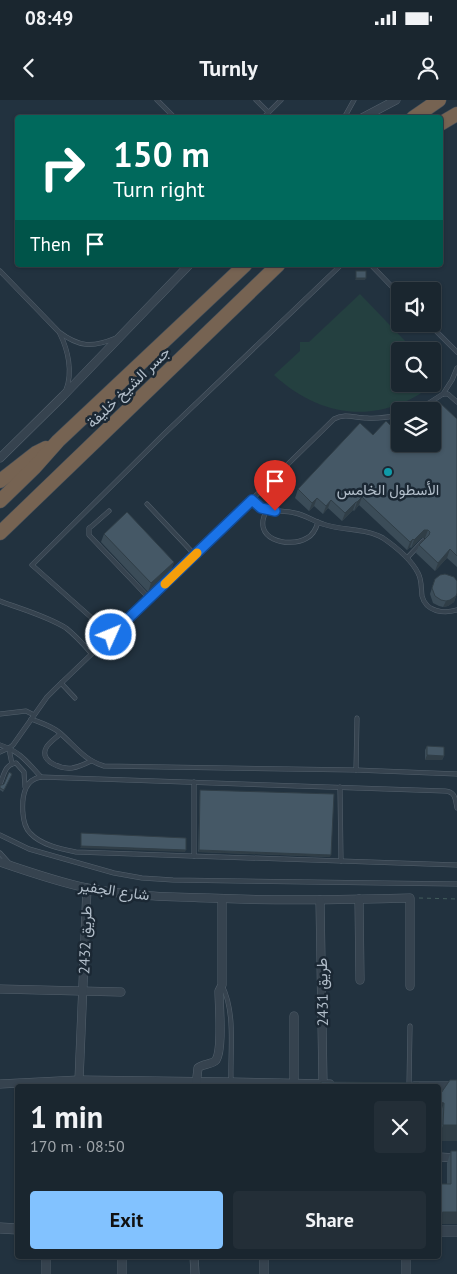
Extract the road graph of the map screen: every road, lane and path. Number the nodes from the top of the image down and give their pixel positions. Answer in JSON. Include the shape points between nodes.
{"nodes":[{"id":1,"x":157,"y":100,"type":"edge"},
{"id":2,"x":166,"y":100,"type":"edge"},
{"id":3,"x":256,"y":100,"type":"edge"},
{"id":4,"x":281,"y":100,"type":"edge"},
{"id":5,"x":354,"y":100,"type":"edge"},
{"id":6,"x":396,"y":100,"type":"edge"},
{"id":7,"x":439,"y":100,"type":"edge"},
{"id":8,"x":162,"y":105,"type":"junction"},
{"id":9,"x":268,"y":112,"type":"junction"},
{"id":10,"x":457,"y":114,"type":"edge"},
{"id":11,"x":173,"y":115,"type":"edge"},
{"id":12,"x":266,"y":115,"type":"edge"},
{"id":13,"x":346,"y":115,"type":"edge"},
{"id":14,"x":368,"y":115,"type":"edge"},
{"id":15,"x":418,"y":115,"type":"edge"},
{"id":16,"x":443,"y":122,"type":"edge"},
{"id":17,"x":187,"y":267,"type":"edge"},
{"id":18,"x":243,"y":267,"type":"edge"},
{"id":19,"x":276,"y":267,"type":"edge"},
{"id":20,"x":339,"y":267,"type":"edge"},
{"id":21,"x":372,"y":267,"type":"edge"},
{"id":22,"x":0,"y":271,"type":"edge"},
{"id":23,"x":391,"y":285,"type":"edge"},
{"id":24,"x":58,"y":332,"type":"junction"},
{"id":25,"x":437,"y":332,"type":"edge"},
{"id":26,"x":120,"y":337,"type":"junction"},
{"id":27,"x":457,"y":352,"type":"edge"},
{"id":28,"x":457,"y":368,"type":"edge"},
{"id":29,"x":443,"y":394,"type":"junction"},
{"id":30,"x":63,"y":396,"type":"junction"},
{"id":31,"x":431,"y":402,"type":"edge"},
{"id":32,"x":457,"y":402,"type":"edge"},
{"id":33,"x":391,"y":416,"type":"edge"},
{"id":34,"x":58,"y":441,"type":"junction"},
{"id":35,"x":0,"y":458,"type":"edge"},
{"id":36,"x":0,"y":481,"type":"edge"},
{"id":37,"x":252,"y":500,"type":"junction"},
{"id":38,"x":0,"y":501,"type":"edge"},
{"id":39,"x":147,"y":504,"type":"dead end"},
{"id":40,"x":266,"y":510,"type":"junction"},
{"id":41,"x":109,"y":511,"type":"dead end"},
{"id":42,"x":318,"y":522,"type":"junction"},
{"id":43,"x":0,"y":533,"type":"edge"},
{"id":44,"x":422,"y":541,"type":"edge"},
{"id":45,"x":195,"y":556,"type":"junction"},
{"id":46,"x":407,"y":558,"type":"junction"},
{"id":47,"x":150,"y":598,"type":"junction"},
{"id":48,"x":0,"y":601,"type":"edge"},
{"id":49,"x":457,"y":610,"type":"edge"},
{"id":50,"x":111,"y":635,"type":"junction"},
{"id":51,"x":91,"y":653,"type":"junction"},
{"id":52,"x":61,"y":683,"type":"junction"},
{"id":53,"x":75,"y":698,"type":"dead end"},
{"id":54,"x":0,"y":714,"type":"edge"},
{"id":55,"x":33,"y":717,"type":"junction"},
{"id":56,"x":357,"y":718,"type":"dead end"},
{"id":57,"x":60,"y":734,"type":"junction"},
{"id":58,"x":0,"y":745,"type":"edge"},
{"id":59,"x":9,"y":748,"type":"junction"},
{"id":60,"x":0,"y":752,"type":"edge"},
{"id":61,"x":91,"y":761,"type":"junction"},
{"id":62,"x":12,"y":764,"type":"junction"},
{"id":63,"x":356,"y":770,"type":"junction"},
{"id":64,"x":457,"y":774,"type":"edge"},
{"id":65,"x":41,"y":777,"type":"junction"},
{"id":66,"x":194,"y":782,"type":"junction"},
{"id":67,"x":0,"y":784,"type":"edge"},
{"id":68,"x":340,"y":787,"type":"junction"},
{"id":69,"x":26,"y":788,"type":"junction"},
{"id":70,"x":457,"y":808,"type":"edge"},
{"id":71,"x":0,"y":835,"type":"edge"},
{"id":72,"x":0,"y":852,"type":"edge"},
{"id":73,"x":194,"y":856,"type":"junction"},
{"id":74,"x":341,"y":861,"type":"junction"},
{"id":75,"x":0,"y":862,"type":"edge"},
{"id":76,"x":10,"y":865,"type":"junction"},
{"id":77,"x":457,"y":865,"type":"edge"},
{"id":78,"x":457,"y":884,"type":"edge"},
{"id":79,"x":87,"y":888,"type":"junction"},
{"id":80,"x":410,"y":898,"type":"junction"},
{"id":81,"x":222,"y":899,"type":"junction"},
{"id":82,"x":359,"y":899,"type":"junction"},
{"id":83,"x":457,"y":899,"type":"edge"},
{"id":84,"x":320,"y":900,"type":"junction"},
{"id":85,"x":360,"y":980,"type":"dead end"},
{"id":86,"x":222,"y":985,"type":"junction"},
{"id":87,"x":410,"y":986,"type":"dead end"},
{"id":88,"x":0,"y":990,"type":"edge"},
{"id":89,"x":83,"y":991,"type":"junction"},
{"id":90,"x":121,"y":992,"type":"dead end"},
{"id":91,"x":294,"y":1016,"type":"dead end"},
{"id":92,"x":410,"y":1026,"type":"dead end"},
{"id":93,"x":79,"y":1080,"type":"junction"},
{"id":94,"x":231,"y":1082,"type":"junction"},
{"id":95,"x":91,"y":1083,"type":"edge"},
{"id":96,"x":294,"y":1083,"type":"junction"},
{"id":97,"x":0,"y":1084,"type":"edge"},
{"id":98,"x":196,"y":1084,"type":"edge"},
{"id":99,"x":276,"y":1084,"type":"edge"},
{"id":100,"x":323,"y":1084,"type":"junction"},
{"id":101,"x":342,"y":1084,"type":"edge"},
{"id":102,"x":409,"y":1084,"type":"edge"},
{"id":103,"x":441,"y":1086,"type":"edge"},
{"id":104,"x":457,"y":1086,"type":"edge"},
{"id":105,"x":441,"y":1157,"type":"edge"},
{"id":106,"x":457,"y":1158,"type":"edge"},
{"id":107,"x":0,"y":1228,"type":"edge"},
{"id":108,"x":15,"y":1229,"type":"edge"},
{"id":109,"x":441,"y":1231,"type":"edge"},
{"id":110,"x":457,"y":1231,"type":"edge"},
{"id":111,"x":46,"y":1259,"type":"edge"},
{"id":112,"x":122,"y":1259,"type":"edge"},
{"id":113,"x":194,"y":1259,"type":"edge"},
{"id":114,"x":264,"y":1259,"type":"edge"},
{"id":115,"x":406,"y":1259,"type":"edge"},
{"id":116,"x":46,"y":1274,"type":"edge"},
{"id":117,"x":122,"y":1274,"type":"edge"},
{"id":118,"x":195,"y":1274,"type":"edge"},
{"id":119,"x":264,"y":1274,"type":"edge"},
{"id":120,"x":406,"y":1274,"type":"edge"}],
"edges":[{"from":1,"to":8,"type":"lane"},
{"from":2,"to":8,"type":"lane"},
{"from":3,"to":9,"type":"lane"},
{"from":4,"to":9,"type":"lane"},
{"from":5,"to":13,"type":"lane"},
{"from":6,"to":14,"type":"street"},
{"from":7,"to":15,"type":"highway"},
{"from":8,"to":11,"type":"lane"},
{"from":9,"to":12,"type":"lane"},
{"from":10,"to":16,"type":"highway"},
{"from":17,"to":26,"type":"street"},
{"from":18,"to":34,"type":"highway","name":"جسر الشيخ خليفة"},
{"from":19,"to":43,"type":"highway","name":"جسر الشيخ خليفة"},
{"from":20,"to":50,"type":"lane","via":[[163,434],[32,565]]},
{"from":21,"to":23,"type":"lane"},
{"from":22,"to":24,"type":"lane"},
{"from":24,"to":26,"type":"lane","via":[[80,344],[104,343]]},
{"from":24,"to":30,"type":"lane","via":[[64,342],[68,362],[67,386]]},
{"from":25,"to":27,"type":"lane"},
{"from":26,"to":30,"type":"street"},
{"from":28,"to":29,"type":"lane"},
{"from":29,"to":31,"type":"lane"},
{"from":29,"to":32,"type":"lane"},
{"from":30,"to":35,"type":"street"},
{"from":33,"to":37,"type":"lane","via":[[345,416],[334,420]]},
{"from":34,"to":36,"type":"highway","via":[[36,453]]},
{"from":34,"to":38,"type":"highway","name":"جسر الشيخ خليفة"},
{"from":37,"to":40,"type":"lane"},
{"from":37,"to":45,"type":"lane"},
{"from":39,"to":45,"type":"lane"},
{"from":40,"to":42,"type":"lane","via":[[296,513]]},
{"from":40,"to":42,"type":"lane","via":[[262,523],[267,535],[273,539],[291,542],[306,538],[316,529]]},
{"from":41,"to":47,"type":"lane","via":[[90,528],[89,535]]},
{"from":42,"to":46,"type":"lane","via":[[378,535]]},
{"from":44,"to":46,"type":"lane"},
{"from":45,"to":47,"type":"lane"},
{"from":46,"to":49,"type":"lane","via":[[420,576],[424,601],[434,610]]},
{"from":47,"to":50,"type":"lane"},
{"from":48,"to":51,"type":"lane","via":[[66,628]]},
{"from":50,"to":51,"type":"lane"},
{"from":51,"to":52,"type":"lane"},
{"from":52,"to":53,"type":"lane"},
{"from":52,"to":55,"type":"lane"},
{"from":54,"to":55,"type":"lane","via":[[26,711]]},
{"from":55,"to":57,"type":"lane"},
{"from":55,"to":59,"type":"lane"},
{"from":56,"to":63,"type":"lane"},
{"from":57,"to":61,"type":"lane"},
{"from":57,"to":61,"type":"lane","via":[[46,748],[46,758],[50,762],[68,768]]},
{"from":58,"to":59,"type":"lane"},
{"from":59,"to":60,"type":"lane"},
{"from":59,"to":62,"type":"lane"},
{"from":59,"to":65,"type":"lane","via":[[23,757]]},
{"from":61,"to":63,"type":"lane","via":[[111,767]]},
{"from":62,"to":67,"type":"lane"},
{"from":62,"to":69,"type":"lane","via":[[16,763],[24,772]]},
{"from":63,"to":64,"type":"lane"},
{"from":65,"to":66,"type":"lane"},
{"from":65,"to":69,"type":"lane","via":[[32,780]]},
{"from":66,"to":68,"type":"lane"},
{"from":66,"to":73,"type":"lane"},
{"from":68,"to":70,"type":"lane","via":[[449,791],[456,798]]},
{"from":68,"to":74,"type":"lane"},
{"from":69,"to":73,"type":"lane","via":[[23,811],[26,828],[49,845],[86,853]]},
{"from":71,"to":78,"type":"lane","via":[[38,852],[142,878]]},
{"from":72,"to":76,"type":"lane"},
{"from":73,"to":74,"type":"lane"},
{"from":74,"to":77,"type":"lane"},
{"from":75,"to":76,"type":"street","name":"شارع الجفير"},
{"from":76,"to":79,"type":"street","name":"شارع الجفير"},
{"from":79,"to":81,"type":"street","name":"شارع الجفير","via":[[142,895]]},
{"from":79,"to":89,"type":"street","name":"طريق 2432"},
{"from":80,"to":82,"type":"street","name":"شارع الجفير"},
{"from":80,"to":83,"type":"path"},
{"from":80,"to":87,"type":"street"},
{"from":81,"to":84,"type":"street","name":"شارع الجفير"},
{"from":81,"to":86,"type":"street"},
{"from":82,"to":84,"type":"street","name":"شارع الجفير"},
{"from":82,"to":85,"type":"street"},
{"from":84,"to":100,"type":"street","name":"طريق 2431"},
{"from":86,"to":94,"type":"lane","via":[[228,996],[231,1017]]},
{"from":86,"to":98,"type":"street","via":[[219,991],[217,1058],[198,1068]]},
{"from":88,"to":89,"type":"street","name":"طريق 2432"},
{"from":89,"to":90,"type":"street"},
{"from":89,"to":93,"type":"street","name":"طريق 2432"},
{"from":91,"to":96,"type":"street"},
{"from":92,"to":102,"type":"lane"},
{"from":93,"to":95,"type":"street"},
{"from":93,"to":97,"type":"street"},
{"from":94,"to":98,"type":"street"},
{"from":94,"to":99,"type":"street"},
{"from":95,"to":98,"type":"street"},
{"from":96,"to":99,"type":"street"},
{"from":96,"to":100,"type":"street"},
{"from":100,"to":101,"type":"street"},
{"from":103,"to":104,"type":"street"},
{"from":105,"to":106,"type":"street"},
{"from":107,"to":108,"type":"street"},
{"from":109,"to":110,"type":"street"},
{"from":111,"to":116,"type":"street"},
{"from":112,"to":117,"type":"street"},
{"from":113,"to":118,"type":"street"},
{"from":114,"to":119,"type":"street"},
{"from":115,"to":120,"type":"street"}]}
